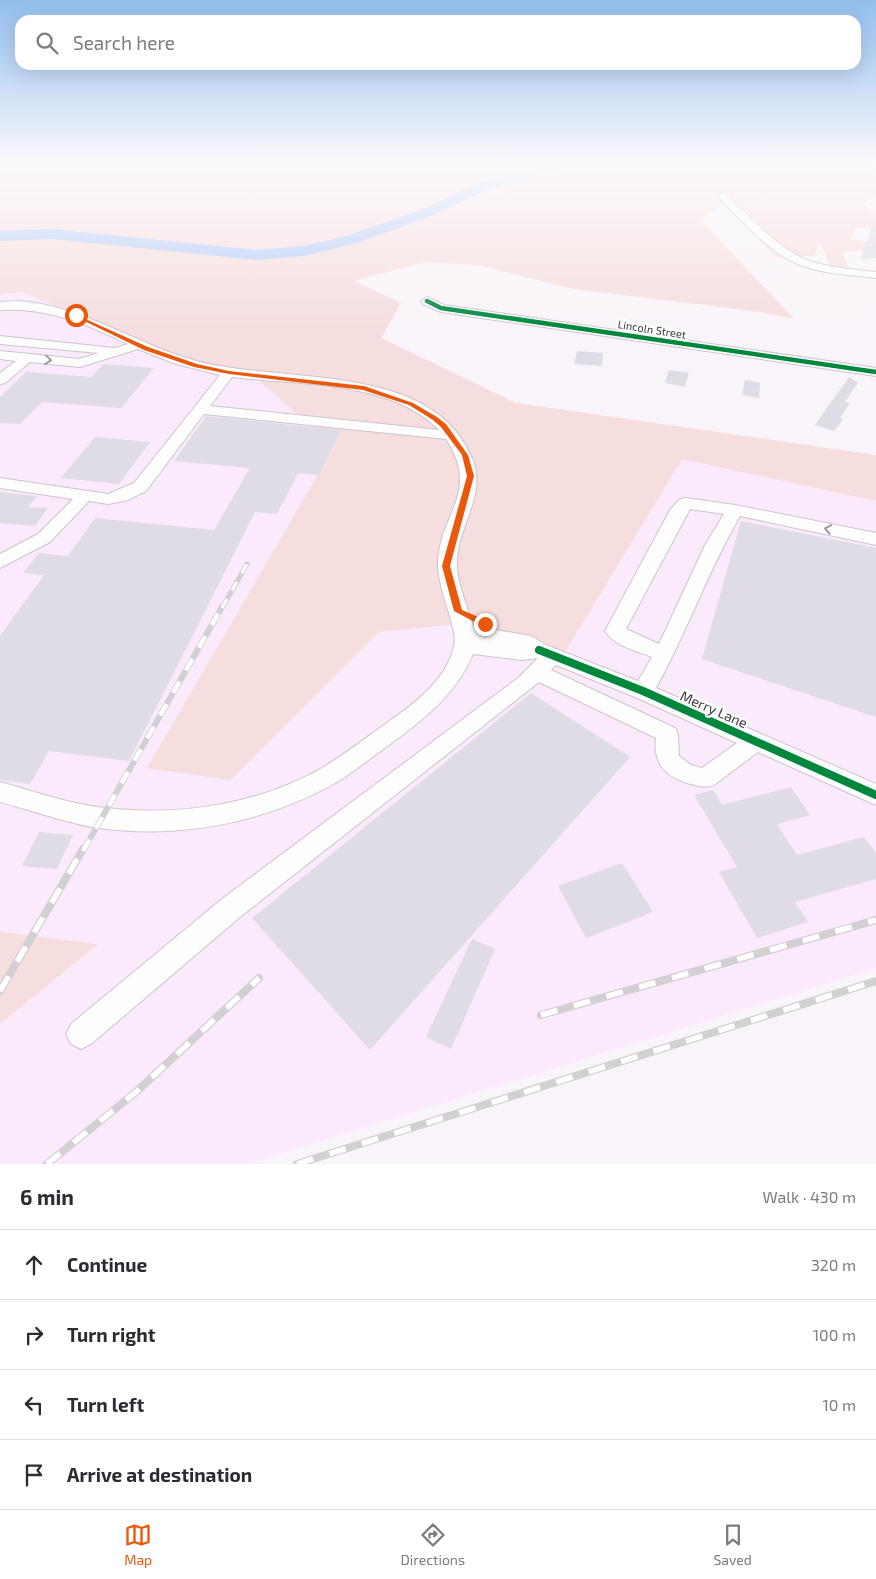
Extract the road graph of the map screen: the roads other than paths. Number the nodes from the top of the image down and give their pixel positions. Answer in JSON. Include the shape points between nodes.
{"nodes":[{"id":1,"x":749,"y":219,"type":"edge"},
{"id":2,"x":876,"y":275,"type":"edge"},
{"id":3,"x":427,"y":301,"type":"dead end"},
{"id":4,"x":0,"y":306,"type":"edge"},
{"id":5,"x":0,"y":340,"type":"edge"},
{"id":6,"x":139,"y":345,"type":"junction"},
{"id":7,"x":116,"y":351,"type":"junction"},
{"id":8,"x":0,"y":355,"type":"edge"},
{"id":9,"x":27,"y":358,"type":"junction"},
{"id":10,"x":229,"y":372,"type":"junction"},
{"id":11,"x":876,"y":372,"type":"edge"},
{"id":12,"x":3,"y":376,"type":"edge"},
{"id":13,"x":201,"y":409,"type":"junction"},
{"id":14,"x":451,"y":434,"type":"junction"},
{"id":15,"x":0,"y":483,"type":"edge"},
{"id":16,"x":84,"y":497,"type":"junction"},
{"id":17,"x":735,"y":510,"type":"junction"},
{"id":18,"x":876,"y":540,"type":"edge"},
{"id":19,"x":0,"y":562,"type":"edge"},
{"id":20,"x":463,"y":630,"type":"junction"},
{"id":21,"x":664,"y":654,"type":"junction"},
{"id":22,"x":543,"y":659,"type":"junction"},
{"id":23,"x":643,"y":691,"type":"junction"},
{"id":24,"x":756,"y":741,"type":"junction"},
{"id":25,"x":0,"y":792,"type":"edge"},
{"id":26,"x":876,"y":794,"type":"edge"},
{"id":27,"x":81,"y":1034,"type":"dead end"}],
"edges":[{"from":1,"to":2,"type":"street","via":[[802,262]]},
{"from":3,"to":11,"type":"street","name":"Lincoln Street","via":[[441,308]]},
{"from":4,"to":6,"type":"street","via":[[20,304],[66,311]]},
{"from":5,"to":7,"type":"street"},
{"from":6,"to":7,"type":"street"},
{"from":6,"to":10,"type":"street","via":[[196,365]]},
{"from":9,"to":7,"type":"street","one_way":true,"via":[[80,363]]},
{"from":8,"to":9,"type":"street"},
{"from":9,"to":12,"type":"lane"},
{"from":10,"to":13,"type":"street"},
{"from":10,"to":14,"type":"street","via":[[351,386],[382,393],[424,411]]},
{"from":13,"to":14,"type":"street"},
{"from":13,"to":16,"type":"street","via":[[140,487],[108,499]]},
{"from":14,"to":20,"type":"street","via":[[465,455],[470,476],[446,566]]},
{"from":15,"to":16,"type":"street"},
{"from":16,"to":19,"type":"street","via":[[44,538]]},
{"from":18,"to":17,"type":"street","one_way":true},
{"from":17,"to":21,"type":"street","via":[[714,545]]},
{"from":17,"to":21,"type":"street","via":[[686,503],[679,510],[615,631]]},
{"from":20,"to":22,"type":"street"},
{"from":20,"to":22,"type":"street","via":[[485,624],[529,634]]},
{"from":20,"to":25,"type":"lane","via":[[454,670],[432,699],[329,774],[266,802],[218,815],[148,822],[90,816]]},
{"from":21,"to":23,"type":"street"},
{"from":22,"to":23,"type":"street","name":"Merry Lane"},
{"from":22,"to":24,"type":"street","via":[[667,734],[668,760],[688,776],[706,778]]},
{"from":22,"to":27,"type":"street","via":[[525,684],[231,908]]},
{"from":23,"to":24,"type":"street","name":"Merry Lane"},
{"from":24,"to":26,"type":"street","name":"Merry Lane"}]}
